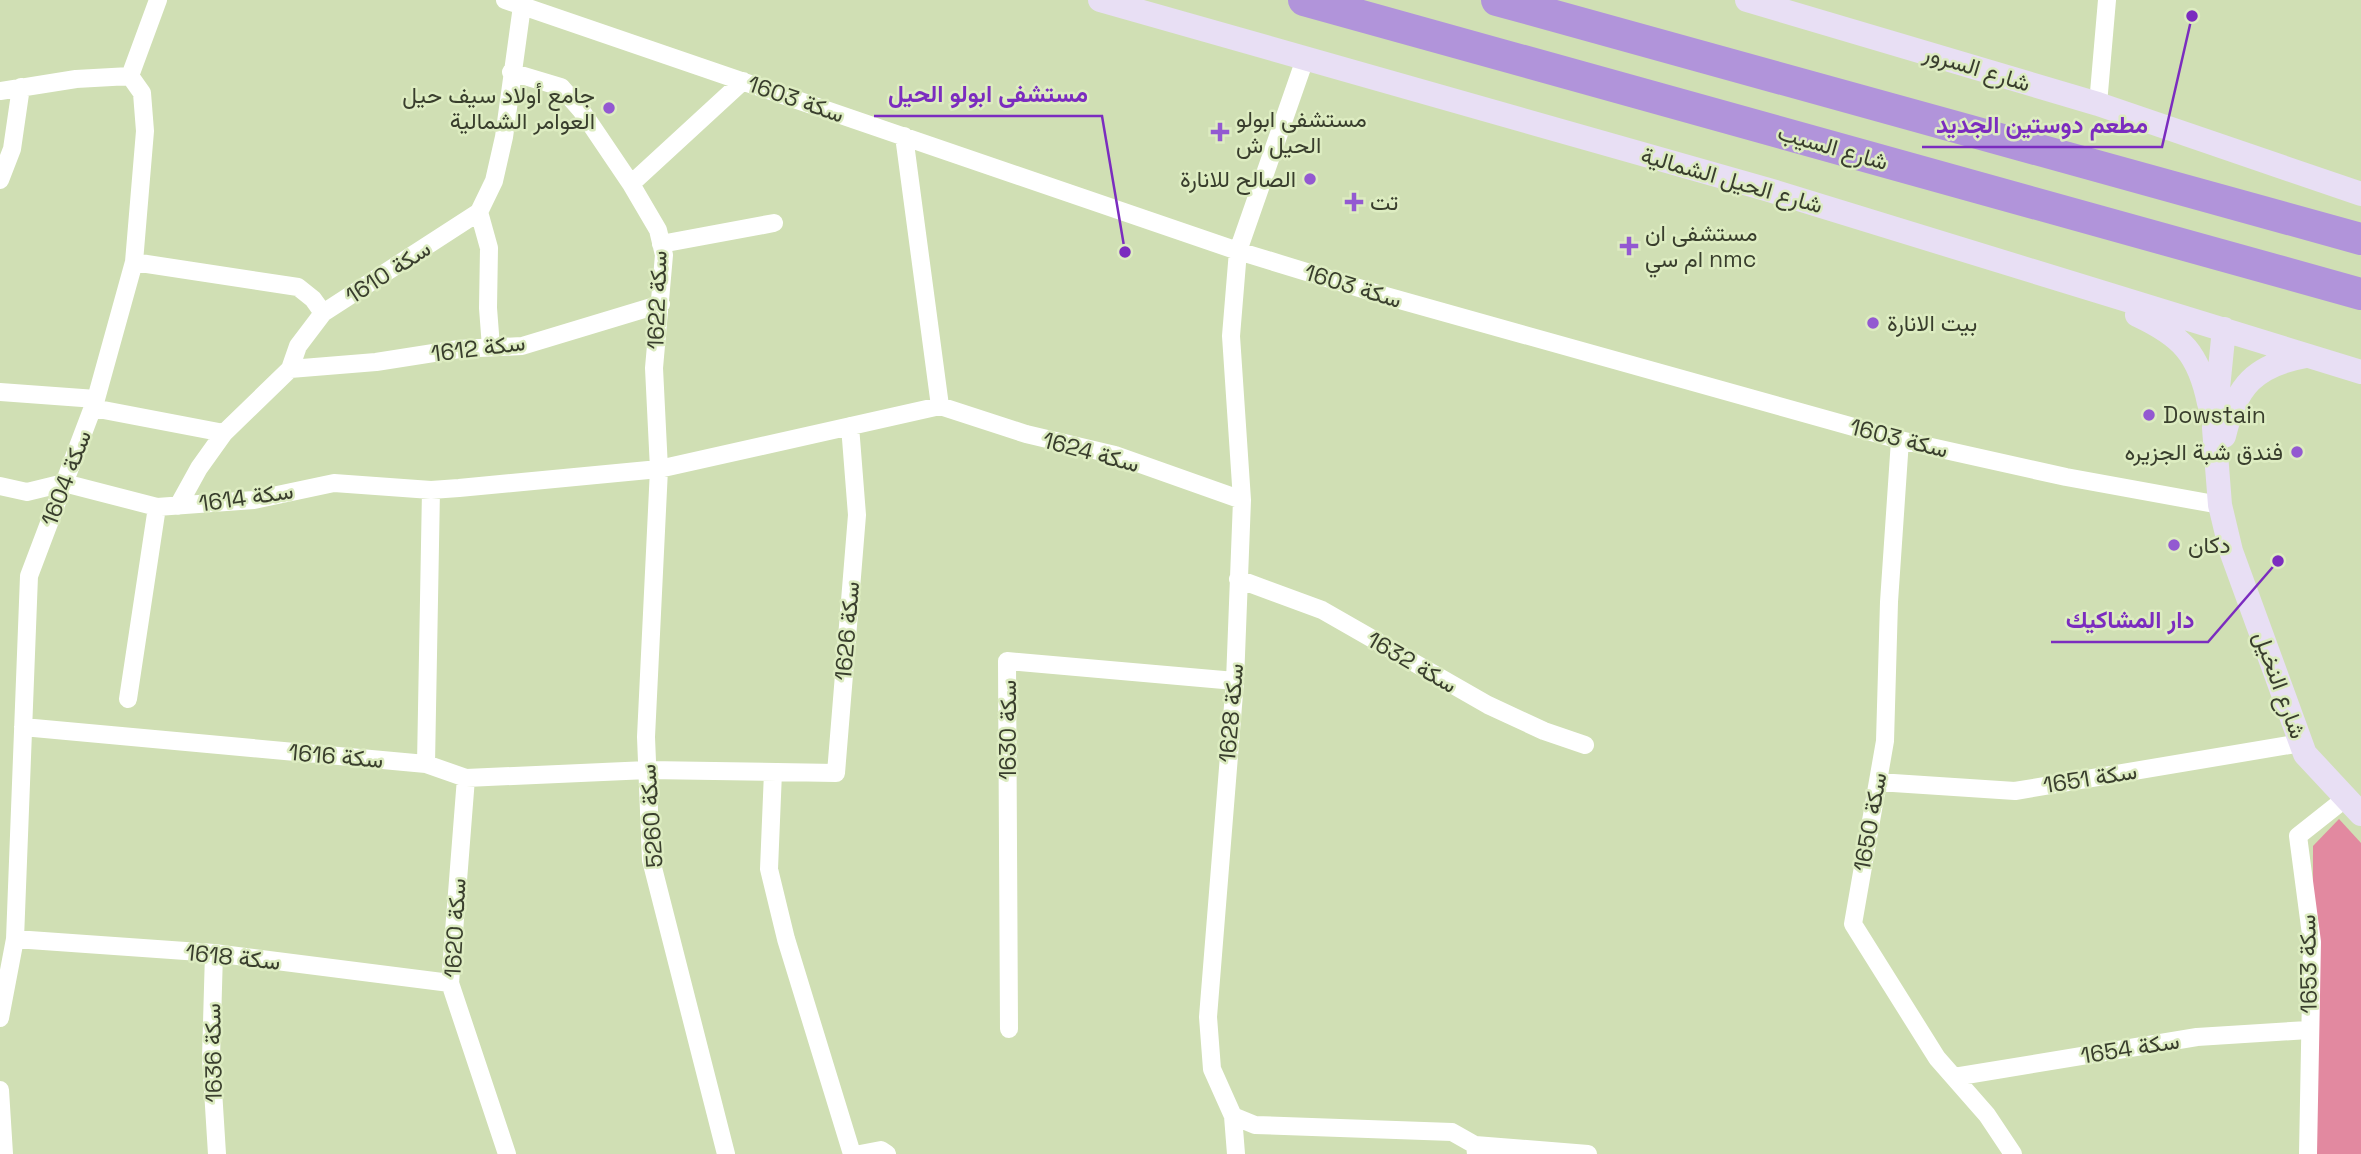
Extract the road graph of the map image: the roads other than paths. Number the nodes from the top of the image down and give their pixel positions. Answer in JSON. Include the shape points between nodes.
{"nodes":[{"id":1,"x":158,"y":0,"type":"edge"},
{"id":2,"x":1100,"y":0,"type":"edge"},
{"id":3,"x":1304,"y":0,"type":"edge"},
{"id":4,"x":1497,"y":0,"type":"edge"},
{"id":5,"x":1747,"y":0,"type":"edge"},
{"id":6,"x":2107,"y":0,"type":"edge"},
{"id":7,"x":514,"y":3,"type":"edge"},
{"id":8,"x":1306,"y":59,"type":"junction"},
{"id":9,"x":511,"y":72,"type":"junction"},
{"id":10,"x":130,"y":76,"type":"junction"},
{"id":11,"x":743,"y":81,"type":"junction"},
{"id":12,"x":21,"y":87,"type":"junction"},
{"id":13,"x":0,"y":91,"type":"edge"},
{"id":14,"x":2098,"y":104,"type":"junction"},
{"id":15,"x":904,"y":136,"type":"junction"},
{"id":16,"x":2246,"y":154,"type":"junction"},
{"id":17,"x":2361,"y":177,"type":"edge"},
{"id":18,"x":0,"y":180,"type":"edge"},
{"id":19,"x":631,"y":184,"type":"junction"},
{"id":20,"x":2361,"y":194,"type":"edge"},
{"id":21,"x":479,"y":212,"type":"junction"},
{"id":22,"x":774,"y":223,"type":"dead end"},
{"id":23,"x":2361,"y":239,"type":"edge"},
{"id":24,"x":661,"y":244,"type":"junction"},
{"id":25,"x":1238,"y":251,"type":"junction"},
{"id":26,"x":134,"y":262,"type":"junction"},
{"id":27,"x":2060,"y":279,"type":"junction"},
{"id":28,"x":2361,"y":294,"type":"edge"},
{"id":29,"x":661,"y":304,"type":"junction"},
{"id":30,"x":324,"y":313,"type":"junction"},
{"id":31,"x":2224,"y":330,"type":"junction"},
{"id":32,"x":491,"y":347,"type":"junction"},
{"id":33,"x":2309,"y":356,"type":"junction"},
{"id":34,"x":290,"y":369,"type":"junction"},
{"id":35,"x":2361,"y":372,"type":"edge"},
{"id":36,"x":0,"y":392,"type":"edge"},
{"id":37,"x":95,"y":403,"type":"junction"},
{"id":38,"x":940,"y":406,"type":"junction"},
{"id":39,"x":850,"y":426,"type":"junction"},
{"id":40,"x":2214,"y":428,"type":"junction"},
{"id":41,"x":224,"y":433,"type":"junction"},
{"id":42,"x":1900,"y":440,"type":"junction"},
{"id":43,"x":2217,"y":467,"type":"junction"},
{"id":44,"x":659,"y":469,"type":"junction"},
{"id":45,"x":64,"y":483,"type":"junction"},
{"id":46,"x":0,"y":486,"type":"edge"},
{"id":47,"x":431,"y":490,"type":"junction"},
{"id":48,"x":1242,"y":500,"type":"junction"},
{"id":49,"x":2220,"y":505,"type":"junction"},
{"id":50,"x":178,"y":506,"type":"junction"},
{"id":51,"x":157,"y":507,"type":"junction"},
{"id":52,"x":1238,"y":579,"type":"junction"},
{"id":53,"x":1235,"y":681,"type":"junction"},
{"id":54,"x":128,"y":699,"type":"dead end"},
{"id":55,"x":23,"y":727,"type":"junction"},
{"id":56,"x":2301,"y":743,"type":"junction"},
{"id":57,"x":1585,"y":745,"type":"dead end"},
{"id":58,"x":426,"y":764,"type":"junction"},
{"id":59,"x":648,"y":770,"type":"junction"},
{"id":60,"x":773,"y":772,"type":"junction"},
{"id":61,"x":466,"y":778,"type":"junction"},
{"id":62,"x":1878,"y":782,"type":"junction"},
{"id":63,"x":2353,"y":806,"type":"edge"},
{"id":64,"x":15,"y":939,"type":"junction"},
{"id":65,"x":214,"y":953,"type":"junction"},
{"id":66,"x":450,"y":984,"type":"junction"},
{"id":67,"x":0,"y":1018,"type":"edge"},
{"id":68,"x":1009,"y":1029,"type":"dead end"},
{"id":69,"x":2308,"y":1030,"type":"junction"},
{"id":70,"x":1954,"y":1077,"type":"junction"},
{"id":71,"x":0,"y":1090,"type":"edge"},
{"id":72,"x":1233,"y":1116,"type":"junction"},
{"id":73,"x":1476,"y":1149,"type":"edge"},
{"id":74,"x":4,"y":1154,"type":"edge"},
{"id":75,"x":216,"y":1154,"type":"edge"},
{"id":76,"x":507,"y":1154,"type":"edge"},
{"id":77,"x":726,"y":1154,"type":"edge"},
{"id":78,"x":852,"y":1154,"type":"edge"},
{"id":79,"x":860,"y":1154,"type":"edge"},
{"id":80,"x":887,"y":1154,"type":"edge"},
{"id":81,"x":1236,"y":1154,"type":"edge"},
{"id":82,"x":1588,"y":1154,"type":"edge"},
{"id":83,"x":2013,"y":1154,"type":"edge"},
{"id":84,"x":2308,"y":1154,"type":"edge"}],
"edges":[{"from":1,"to":10,"type":"street"},
{"from":2,"to":8,"type":"street","name":"شارع الحيل الشمالية"},
{"from":3,"to":28,"type":"highway","name":"شارع السيب"},
{"from":4,"to":23,"type":"highway"},
{"from":5,"to":14,"type":"street","name":"شارع السرور"},
{"from":6,"to":14,"type":"street"},
{"from":7,"to":9,"type":"street"},
{"from":7,"to":11,"type":"street","name":"سكة 1603"},
{"from":8,"to":25,"type":"street","name":"سكة 1628"},
{"from":8,"to":27,"type":"street","name":"شارع الحيل الشمالية","via":[[1769,190]]},
{"from":9,"to":19,"type":"street","name":"سكة 1622","via":[[561,88]]},
{"from":9,"to":21,"type":"street","via":[[494,181]]},
{"from":10,"to":12,"type":"street"},
{"from":10,"to":26,"type":"street","name":"سكة 1604","via":[[142,93],[145,131]]},
{"from":11,"to":15,"type":"street","name":"سكة 1603"},
{"from":11,"to":19,"type":"street"},
{"from":12,"to":13,"type":"street"},
{"from":12,"to":18,"type":"street","via":[[12,149]]},
{"from":14,"to":16,"type":"street","name":"شارع السرور"},
{"from":15,"to":25,"type":"street","name":"سكة 1603"},
{"from":15,"to":38,"type":"street"},
{"from":16,"to":17,"type":"street","name":"شارع السرور","via":[[2286,156]]},
{"from":16,"to":20,"type":"street","name":"شارع السرور"},
{"from":19,"to":24,"type":"street","name":"سكة 1622","via":[[658,230]]},
{"from":21,"to":30,"type":"street","name":"سكة 1610"},
{"from":21,"to":32,"type":"street","via":[[489,248]]},
{"from":22,"to":24,"type":"street"},
{"from":24,"to":29,"type":"street","name":"سكة 1622"},
{"from":25,"to":42,"type":"street","name":"سكة 1603"},
{"from":25,"to":48,"type":"street","name":"سكة 1628","via":[[1231,336]]},
{"from":26,"to":30,"type":"street","via":[[298,287]]},
{"from":26,"to":37,"type":"street","name":"سكة 1604"},
{"from":27,"to":31,"type":"street","name":"شارع الحيل الشمالية"},
{"from":27,"to":40,"type":"street","via":[[2160,326],[2180,341],[2203,373]]},
{"from":29,"to":32,"type":"street","name":"سكة 1612","via":[[522,346]]},
{"from":29,"to":44,"type":"street","name":"سكة 1622","via":[[654,368]]},
{"from":30,"to":34,"type":"street","name":"سكة 1610","via":[[298,346]]},
{"from":31,"to":33,"type":"street","name":"شارع الحيل الشمالية"},
{"from":31,"to":40,"type":"street","name":"شارع النخيل"},
{"from":32,"to":34,"type":"street","name":"سكة 1612"},
{"from":33,"to":35,"type":"street","name":"شارع الحيل الشمالية"},
{"from":33,"to":43,"type":"street","via":[[2277,361],[2259,370],[2245,386],[2230,410]]},
{"from":34,"to":41,"type":"street","name":"سكة 1610"},
{"from":36,"to":37,"type":"street","via":[[82,396]]},
{"from":37,"to":41,"type":"street"},
{"from":37,"to":45,"type":"street","name":"سكة 1604"},
{"from":38,"to":39,"type":"street"},
{"from":38,"to":48,"type":"street","name":"سكة 1624","via":[[1026,434],[1115,455]]},
{"from":39,"to":44,"type":"street"},
{"from":39,"to":60,"type":"street","name":"سكة 1626","via":[[857,515],[836,774]]},
{"from":40,"to":43,"type":"street","name":"شارع النخيل"},
{"from":41,"to":50,"type":"street","name":"سكة 1610"},
{"from":42,"to":49,"type":"street","name":"سكة 1603"},
{"from":42,"to":62,"type":"street","name":"سكة 1650","via":[[1885,741]]},
{"from":43,"to":49,"type":"street","name":"شارع النخيل"},
{"from":44,"to":47,"type":"street","name":"سكة 1614"},
{"from":44,"to":59,"type":"street","name":"سكة 5260"},
{"from":45,"to":46,"type":"street","via":[[27,492]]},
{"from":45,"to":51,"type":"street","name":"سكة 1614"},
{"from":45,"to":55,"type":"street","name":"سكة 1604","via":[[29,576]]},
{"from":47,"to":50,"type":"street","name":"سكة 1614","via":[[334,483],[254,500]]},
{"from":47,"to":58,"type":"street"},
{"from":48,"to":52,"type":"street","name":"سكة 1628"},
{"from":49,"to":56,"type":"street","name":"شارع النخيل","via":[[2231,551]]},
{"from":50,"to":51,"type":"street","name":"سكة 1614"},
{"from":51,"to":54,"type":"street"},
{"from":52,"to":53,"type":"street","name":"سكة 1628"},
{"from":52,"to":57,"type":"street","name":"سكة 1632","via":[[1322,610],[1488,705]]},
{"from":53,"to":68,"type":"street","name":"سكة 1630","via":[[1007,661]]},
{"from":53,"to":72,"type":"street","name":"سكة 1628","via":[[1208,1017],[1212,1069]]},
{"from":55,"to":58,"type":"street","name":"سكة 1616"},
{"from":55,"to":64,"type":"street","name":"سكة 1604"},
{"from":56,"to":62,"type":"street","name":"سكة 1651","via":[[2015,791]]},
{"from":56,"to":63,"type":"street","name":"شارع النخيل","via":[[2305,754]]},
{"from":58,"to":61,"type":"street","name":"سكة 1616"},
{"from":59,"to":60,"type":"street","name":"سكة 1626"},
{"from":59,"to":61,"type":"street","name":"سكة 1616"},
{"from":59,"to":77,"type":"street","name":"سكة 5260","via":[[651,860]]},
{"from":60,"to":78,"type":"street","via":[[769,869]]},
{"from":61,"to":66,"type":"street","name":"سكة 1620"},
{"from":62,"to":70,"type":"street","name":"سكة 1650","via":[[1853,924],[1937,1058]]},
{"from":63,"to":69,"type":"street","name":"سكة 1653","via":[[2298,836],[2312,942]]},
{"from":64,"to":65,"type":"street","name":"سكة 1618"},
{"from":64,"to":67,"type":"street","name":"سكة 1604"},
{"from":65,"to":66,"type":"street","name":"سكة 1618"},
{"from":65,"to":75,"type":"street","name":"سكة 1636","via":[[211,1058]]},
{"from":66,"to":76,"type":"street","name":"سكة 1620"},
{"from":69,"to":70,"type":"street","name":"سكة 1654","via":[[2197,1037]]},
{"from":69,"to":84,"type":"street","name":"سكة 1653"},
{"from":70,"to":83,"type":"street","name":"سكة 1650"},
{"from":71,"to":74,"type":"street"},
{"from":72,"to":73,"type":"street","via":[[1255,1125],[1452,1132]]},
{"from":72,"to":81,"type":"street","name":"سكة 1628"},
{"from":73,"to":82,"type":"street"},
{"from":79,"to":80,"type":"street","via":[[881,1150]]}]}
